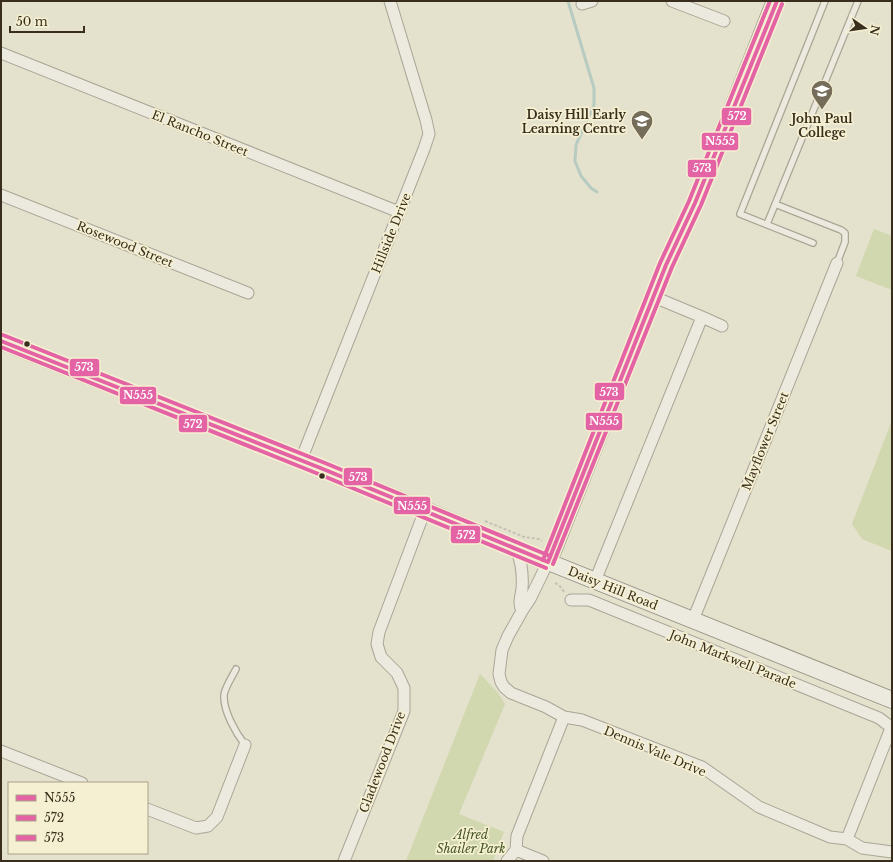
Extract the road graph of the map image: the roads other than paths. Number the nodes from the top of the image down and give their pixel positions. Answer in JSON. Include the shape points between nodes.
{"nodes":[{"id":1,"x":390,"y":1,"type":"edge"},
{"id":2,"x":672,"y":1,"type":"edge"},
{"id":3,"x":825,"y":1,"type":"edge"},
{"id":4,"x":858,"y":1,"type":"edge"},
{"id":5,"x":775,"y":4,"type":"edge"},
{"id":6,"x":724,"y":21,"type":"dead end"},
{"id":7,"x":1,"y":53,"type":"edge"},
{"id":8,"x":1,"y":195,"type":"edge"},
{"id":9,"x":776,"y":204,"type":"junction"},
{"id":10,"x":399,"y":212,"type":"junction"},
{"id":11,"x":767,"y":224,"type":"junction"},
{"id":12,"x":813,"y":243,"type":"dead end"},
{"id":13,"x":837,"y":263,"type":"joint"},
{"id":14,"x":248,"y":293,"type":"dead end"},
{"id":15,"x":654,"y":298,"type":"junction"},
{"id":16,"x":702,"y":317,"type":"junction"},
{"id":17,"x":722,"y":326,"type":"dead end"},
{"id":18,"x":1,"y":341,"type":"edge"},
{"id":19,"x":301,"y":460,"type":"junction"},
{"id":20,"x":425,"y":510,"type":"junction"},
{"id":21,"x":516,"y":549,"type":"junction"},
{"id":22,"x":548,"y":562,"type":"junction"},
{"id":23,"x":595,"y":581,"type":"junction"},
{"id":24,"x":570,"y":600,"type":"road end"},
{"id":25,"x":522,"y":611,"type":"junction"},
{"id":26,"x":693,"y":620,"type":"junction"},
{"id":27,"x":236,"y":669,"type":"dead end"},
{"id":28,"x":892,"y":700,"type":"edge"},
{"id":29,"x":564,"y":717,"type":"junction"},
{"id":30,"x":892,"y":728,"type":"edge"},
{"id":31,"x":245,"y":745,"type":"joint"},
{"id":32,"x":1,"y":751,"type":"edge"},
{"id":33,"x":79,"y":782,"type":"edge"},
{"id":34,"x":148,"y":809,"type":"edge"},
{"id":35,"x":847,"y":839,"type":"junction"},
{"id":36,"x":516,"y":850,"type":"junction"},
{"id":37,"x":892,"y":852,"type":"edge"},
{"id":38,"x":344,"y":861,"type":"edge"},
{"id":39,"x":507,"y":861,"type":"edge"},
{"id":40,"x":543,"y":861,"type":"edge"}],
"edges":[{"from":1,"to":10,"type":"street","name":"Hillside Drive","via":[[429,134]]},
{"from":2,"to":6,"type":"street"},
{"from":3,"to":11,"type":"lane","via":[[740,214]]},
{"from":4,"to":9,"type":"lane"},
{"from":5,"to":15,"type":"main road"},
{"from":7,"to":10,"type":"street","name":"El Rancho Street"},
{"from":8,"to":14,"type":"street","name":"Rosewood Street"},
{"from":9,"to":11,"type":"lane"},
{"from":9,"to":13,"type":"lane","via":[[841,230],[845,242]]},
{"from":10,"to":19,"type":"street","name":"Hillside Drive"},
{"from":11,"to":12,"type":"lane"},
{"from":13,"to":26,"type":"street","name":"Mayflower Street"},
{"from":15,"to":16,"type":"street"},
{"from":15,"to":22,"type":"main road"},
{"from":16,"to":17,"type":"street"},
{"from":16,"to":23,"type":"street"},
{"from":18,"to":19,"type":"main road","name":"Daisy Hill Road"},
{"from":19,"to":20,"type":"main road","name":"Daisy Hill Road"},
{"from":20,"to":21,"type":"main road","name":"Daisy Hill Road"},
{"from":20,"to":38,"type":"street","name":"Gladewood Drive","via":[[376,644],[381,657],[397,673],[404,688],[404,711]]},
{"from":21,"to":22,"type":"main road","name":"Daisy Hill Road"},
{"from":21,"to":25,"type":"street","via":[[522,562],[519,606]]},
{"from":22,"to":23,"type":"main road","name":"Daisy Hill Road"},
{"from":22,"to":25,"type":"street"},
{"from":23,"to":26,"type":"main road","name":"Daisy Hill Road"},
{"from":24,"to":30,"type":"street","name":"John Markwell Parade","via":[[589,600],[879,718]]},
{"from":25,"to":29,"type":"street","name":"Dennis Vale Drive","via":[[502,650],[499,674],[501,682],[511,693]]},
{"from":26,"to":28,"type":"main road","name":"Daisy Hill Road"},
{"from":27,"to":31,"type":"lane","via":[[224,695],[225,708]]},
{"from":29,"to":35,"type":"street","name":"Dennis Vale Drive","via":[[582,720],[702,768],[759,807],[830,837]]},
{"from":29,"to":36,"type":"street","via":[[517,836]]},
{"from":30,"to":35,"type":"street"},
{"from":31,"to":34,"type":"street","via":[[217,817],[208,826],[196,828]]},
{"from":32,"to":33,"type":"street"},
{"from":35,"to":37,"type":"street","name":"Dennis Vale Drive","via":[[862,848]]},
{"from":36,"to":39,"type":"street"},
{"from":36,"to":40,"type":"street"}]}
